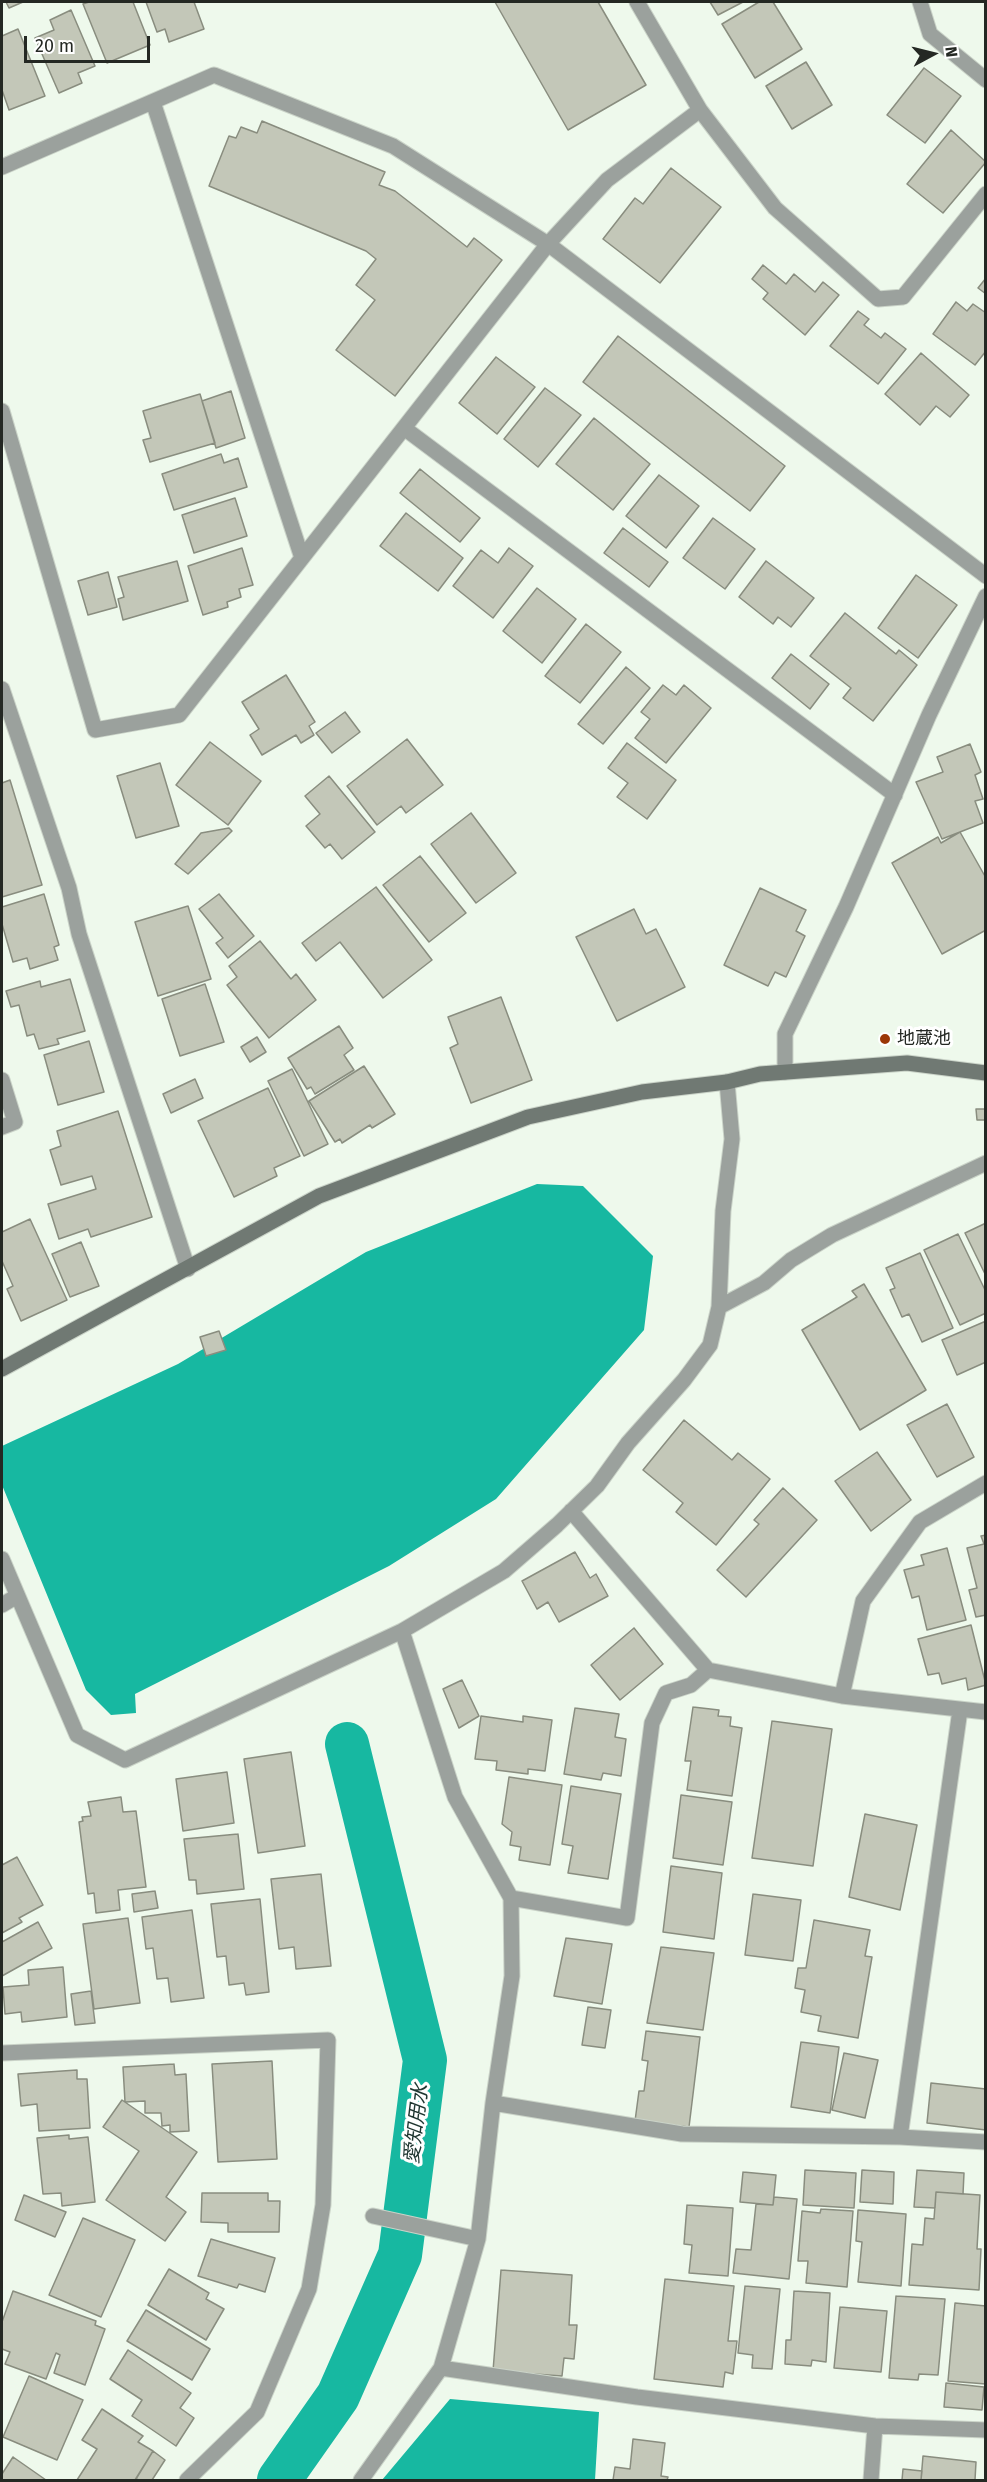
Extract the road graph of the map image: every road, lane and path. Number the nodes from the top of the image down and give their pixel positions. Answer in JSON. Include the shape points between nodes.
{"nodes":[{"id":1,"x":637,"y":2,"type":"edge"},
{"id":2,"x":920,"y":2,"type":"edge"},
{"id":3,"x":986,"y":80,"type":"edge"},
{"id":4,"x":153,"y":102,"type":"junction"},
{"id":5,"x":700,"y":110,"type":"junction"},
{"id":6,"x":2,"y":167,"type":"edge"},
{"id":7,"x":986,"y":194,"type":"edge"},
{"id":8,"x":548,"y":244,"type":"junction"},
{"id":9,"x":2,"y":411,"type":"edge"},
{"id":10,"x":404,"y":428,"type":"junction"},
{"id":11,"x":302,"y":558,"type":"junction"},
{"id":12,"x":986,"y":576,"type":"edge"},
{"id":13,"x":986,"y":596,"type":"edge"},
{"id":14,"x":2,"y":690,"type":"edge"},
{"id":15,"x":895,"y":795,"type":"junction"},
{"id":16,"x":785,"y":1072,"type":"junction"},
{"id":17,"x":986,"y":1072,"type":"edge"},
{"id":18,"x":2,"y":1080,"type":"edge"},
{"id":19,"x":727,"y":1082,"type":"junction"},
{"id":20,"x":2,"y":1127,"type":"edge"},
{"id":21,"x":986,"y":1163,"type":"edge"},
{"id":22,"x":188,"y":1269,"type":"junction"},
{"id":23,"x":719,"y":1307,"type":"junction"},
{"id":24,"x":2,"y":1369,"type":"edge"},
{"id":25,"x":986,"y":1483,"type":"edge"},
{"id":26,"x":571,"y":1511,"type":"junction"},
{"id":27,"x":2,"y":1559,"type":"edge"},
{"id":28,"x":17,"y":1596,"type":"junction"},
{"id":29,"x":2,"y":1605,"type":"edge"},
{"id":30,"x":402,"y":1631,"type":"junction"},
{"id":31,"x":708,"y":1670,"type":"junction"},
{"id":32,"x":842,"y":1696,"type":"junction"},
{"id":33,"x":960,"y":1710,"type":"junction"},
{"id":34,"x":986,"y":1712,"type":"edge"},
{"id":35,"x":511,"y":1898,"type":"junction"},
{"id":36,"x":2,"y":2054,"type":"edge"},
{"id":37,"x":493,"y":2103,"type":"junction"},
{"id":38,"x":900,"y":2137,"type":"junction"},
{"id":39,"x":986,"y":2142,"type":"edge"},
{"id":40,"x":373,"y":2216,"type":"dead end"},
{"id":41,"x":478,"y":2239,"type":"junction"},
{"id":42,"x":441,"y":2368,"type":"junction"},
{"id":43,"x":875,"y":2426,"type":"junction"},
{"id":44,"x":986,"y":2430,"type":"edge"},
{"id":45,"x":187,"y":2481,"type":"edge"},
{"id":46,"x":361,"y":2481,"type":"edge"},
{"id":47,"x":871,"y":2481,"type":"edge"}],
"edges":[{"from":1,"to":5,"type":"street"},
{"from":2,"to":3,"type":"street","via":[[930,34]]},
{"from":4,"to":6,"type":"street"},
{"from":4,"to":8,"type":"street","via":[[214,75],[393,146]]},
{"from":4,"to":11,"type":"street"},
{"from":5,"to":7,"type":"street","via":[[775,208],[878,299],[903,297]]},
{"from":5,"to":8,"type":"street","via":[[607,180]]},
{"from":8,"to":10,"type":"street"},
{"from":8,"to":12,"type":"street"},
{"from":9,"to":11,"type":"street","via":[[95,730],[179,715]]},
{"from":10,"to":11,"type":"street"},
{"from":10,"to":15,"type":"street"},
{"from":13,"to":15,"type":"street"},
{"from":14,"to":22,"type":"street","via":[[69,888],[79,934]]},
{"from":15,"to":16,"type":"street","via":[[785,1034]]},
{"from":16,"to":17,"type":"street","via":[[907,1063]]},
{"from":16,"to":19,"type":"street"},
{"from":18,"to":20,"type":"street","via":[[15,1122]]},
{"from":19,"to":22,"type":"street","via":[[642,1092],[528,1117],[319,1196]]},
{"from":19,"to":23,"type":"street","via":[[732,1139],[723,1211]]},
{"from":21,"to":23,"type":"street","via":[[832,1235],[791,1260],[764,1283]]},
{"from":22,"to":24,"type":"street"},
{"from":23,"to":26,"type":"street","via":[[710,1345],[597,1486]]},
{"from":25,"to":32,"type":"street","via":[[920,1522],[863,1602]]},
{"from":26,"to":30,"type":"street","via":[[504,1571]]},
{"from":26,"to":31,"type":"street"},
{"from":27,"to":28,"type":"street"},
{"from":28,"to":29,"type":"street"},
{"from":28,"to":30,"type":"street","via":[[77,1735],[125,1760]]},
{"from":30,"to":35,"type":"street","via":[[455,1797]]},
{"from":31,"to":32,"type":"street"},
{"from":31,"to":35,"type":"street","via":[[691,1685],[666,1693],[652,1723],[627,1918]]},
{"from":32,"to":33,"type":"street"},
{"from":33,"to":34,"type":"street"},
{"from":33,"to":38,"type":"street"},
{"from":35,"to":37,"type":"street","via":[[512,1976]]},
{"from":36,"to":45,"type":"street","via":[[328,2040],[323,2205],[309,2289],[257,2412]]},
{"from":37,"to":38,"type":"street","via":[[682,2134]]},
{"from":37,"to":41,"type":"street"},
{"from":38,"to":39,"type":"street"},
{"from":40,"to":41,"type":"street"},
{"from":41,"to":42,"type":"street"},
{"from":42,"to":43,"type":"street"},
{"from":42,"to":46,"type":"street"},
{"from":43,"to":44,"type":"street"},
{"from":43,"to":47,"type":"street"}]}
